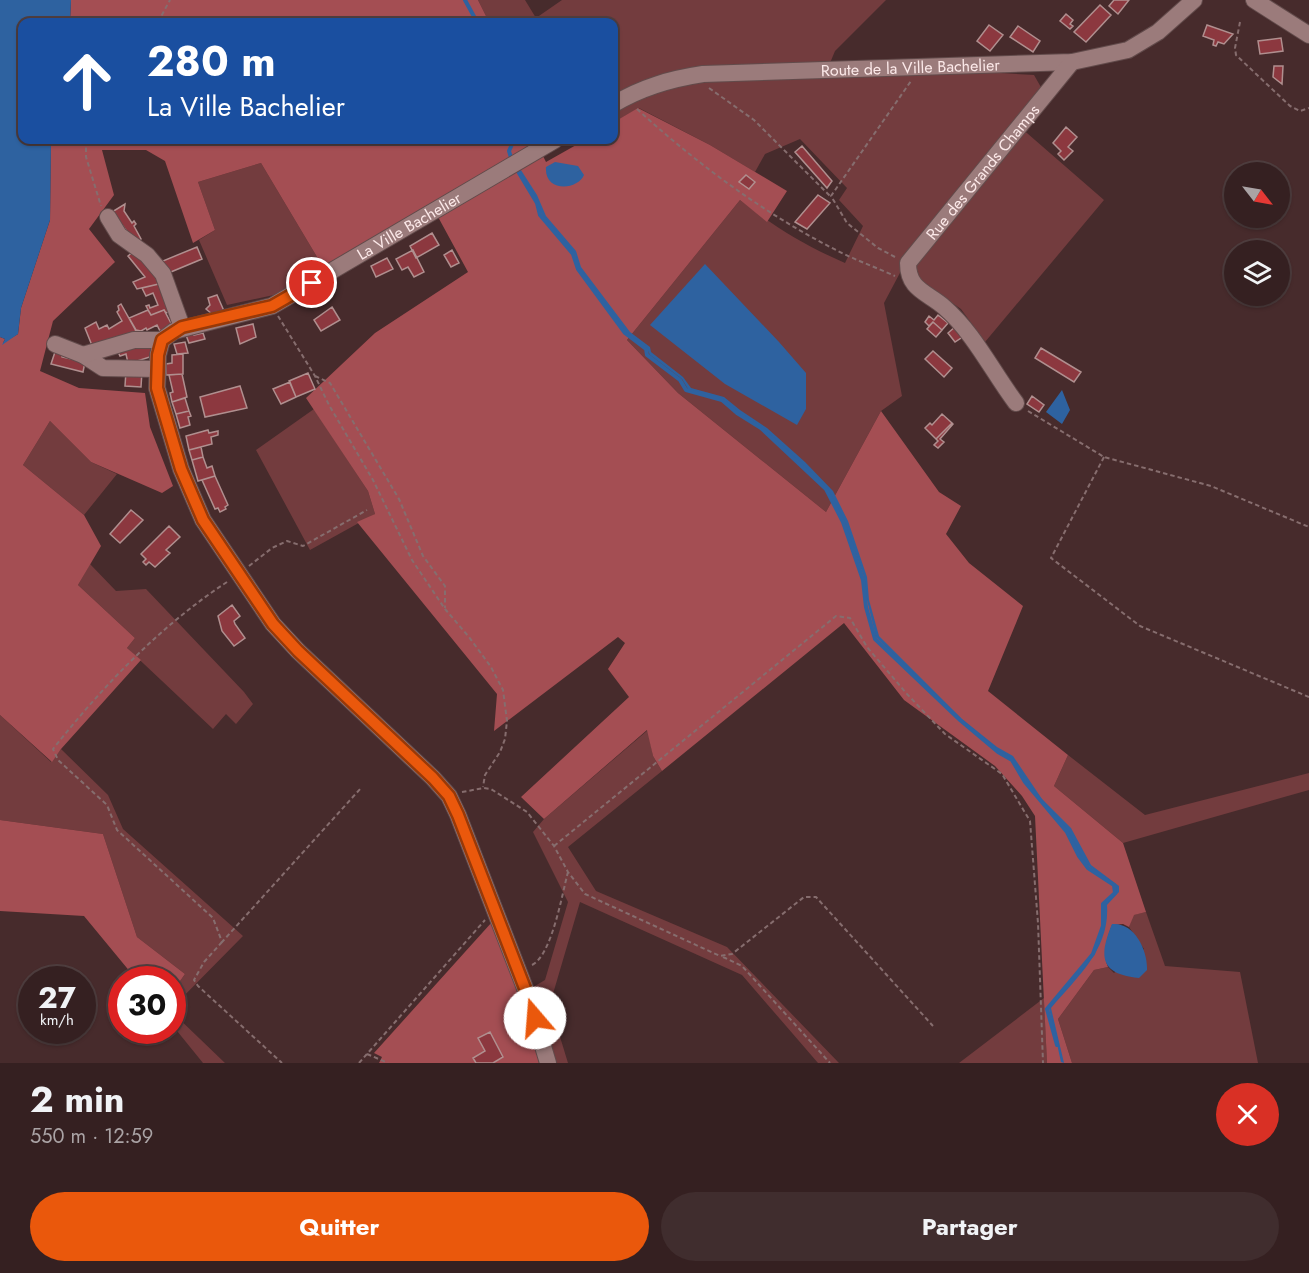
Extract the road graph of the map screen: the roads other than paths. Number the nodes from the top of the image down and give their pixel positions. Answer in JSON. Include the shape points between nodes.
{"nodes":[{"id":1,"x":1194,"y":0,"type":"edge"},
{"id":2,"x":1254,"y":0,"type":"edge"},
{"id":3,"x":1309,"y":35,"type":"edge"},
{"id":4,"x":1072,"y":62,"type":"junction"},
{"id":5,"x":619,"y":101,"type":"edge"},
{"id":6,"x":548,"y":144,"type":"edge"},
{"id":7,"x":108,"y":217,"type":"road end"},
{"id":8,"x":182,"y":327,"type":"junction"},
{"id":9,"x":162,"y":340,"type":"junction"},
{"id":10,"x":55,"y":344,"type":"dead end"},
{"id":11,"x":83,"y":355,"type":"junction"},
{"id":12,"x":157,"y":369,"type":"junction"},
{"id":13,"x":1016,"y":403,"type":"road end"},
{"id":14,"x":548,"y":1063,"type":"edge"}],
"edges":[{"from":1,"to":4,"type":"street","name":"Route de la Ville Bachelier","via":[[1158,32],[1128,50]]},
{"from":2,"to":3,"type":"street"},
{"from":4,"to":5,"type":"street","name":"Route de la Ville Bachelier","via":[[703,74],[645,87]]},
{"from":4,"to":13,"type":"street","name":"Rue des Grands Champs","via":[[908,264],[908,275],[914,285],[958,320]]},
{"from":6,"to":8,"type":"street","name":"La Ville Bachelier","via":[[272,306]]},
{"from":7,"to":8,"type":"street","via":[[119,235],[147,255],[163,274]]},
{"from":8,"to":9,"type":"street","name":"La Ville Bachelier"},
{"from":9,"to":11,"type":"street","via":[[134,340]]},
{"from":9,"to":12,"type":"street"},
{"from":10,"to":11,"type":"street"},
{"from":11,"to":12,"type":"street","via":[[103,368]]},
{"from":12,"to":14,"type":"street","via":[[157,388],[181,469],[203,520],[238,575],[298,651],[449,796],[528,996]]}]}
